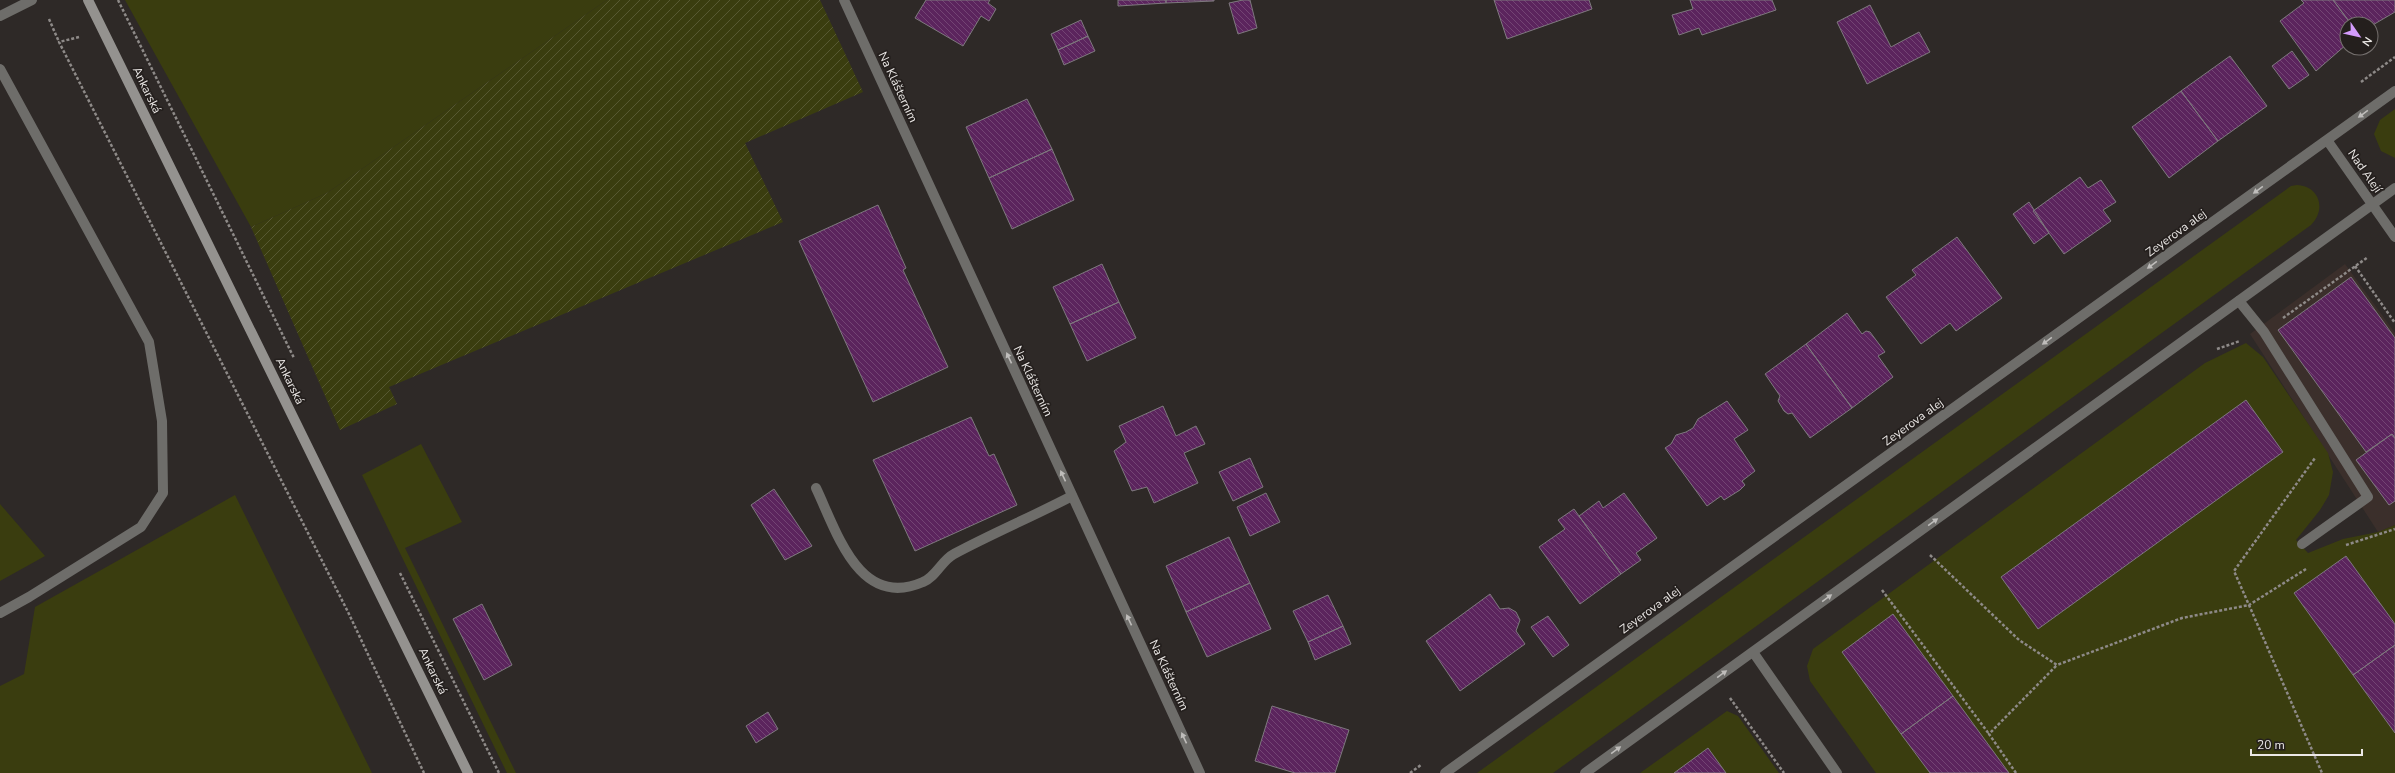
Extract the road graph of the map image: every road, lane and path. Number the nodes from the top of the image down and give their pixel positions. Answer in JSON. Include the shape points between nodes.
{"nodes":[{"id":1,"x":32,"y":0,"type":"edge"},
{"id":2,"x":88,"y":0,"type":"edge"},
{"id":3,"x":118,"y":0,"type":"edge"},
{"id":4,"x":844,"y":0,"type":"edge"},
{"id":5,"x":46,"y":14,"type":"dead end"},
{"id":6,"x":0,"y":16,"type":"edge"},
{"id":7,"x":128,"y":18,"type":"junction"},
{"id":8,"x":103,"y":30,"type":"junction"},
{"id":9,"x":59,"y":42,"type":"junction"},
{"id":10,"x":0,"y":69,"type":"edge"},
{"id":11,"x":2395,"y":91,"type":"edge"},
{"id":12,"x":2327,"y":140,"type":"junction"},
{"id":13,"x":2395,"y":188,"type":"edge"},
{"id":14,"x":2372,"y":205,"type":"junction"},
{"id":15,"x":2395,"y":237,"type":"edge"},
{"id":16,"x":2368,"y":257,"type":"dead end"},
{"id":17,"x":2355,"y":266,"type":"junction"},
{"id":18,"x":2240,"y":301,"type":"junction"},
{"id":19,"x":2282,"y":318,"type":"dead end"},
{"id":20,"x":2395,"y":323,"type":"edge"},
{"id":21,"x":295,"y":359,"type":"dead end"},
{"id":22,"x":2317,"y":455,"type":"dead end"},
{"id":23,"x":816,"y":488,"type":"dead end"},
{"id":24,"x":1072,"y":496,"type":"junction"},
{"id":25,"x":2395,"y":530,"type":"edge"},
{"id":26,"x":2302,"y":544,"type":"dead end"},
{"id":27,"x":2344,"y":546,"type":"dead end"},
{"id":28,"x":1930,"y":554,"type":"dead end"},
{"id":29,"x":2312,"y":565,"type":"dead end"},
{"id":30,"x":396,"y":566,"type":"dead end"},
{"id":31,"x":1882,"y":589,"type":"dead end"},
{"id":32,"x":2249,"y":605,"type":"junction"},
{"id":33,"x":0,"y":613,"type":"edge"},
{"id":34,"x":1753,"y":652,"type":"junction"},
{"id":35,"x":2057,"y":665,"type":"junction"},
{"id":36,"x":1730,"y":698,"type":"dead end"},
{"id":37,"x":1989,"y":734,"type":"junction"},
{"id":38,"x":424,"y":773,"type":"edge"},
{"id":39,"x":468,"y":773,"type":"edge"},
{"id":40,"x":499,"y":773,"type":"edge"},
{"id":41,"x":1200,"y":773,"type":"edge"},
{"id":42,"x":1445,"y":773,"type":"edge"},
{"id":43,"x":1585,"y":773,"type":"edge"},
{"id":44,"x":1784,"y":773,"type":"edge"},
{"id":45,"x":1837,"y":773,"type":"edge"},
{"id":46,"x":2016,"y":773,"type":"edge"},
{"id":47,"x":2322,"y":773,"type":"edge"}],
"edges":[{"from":1,"to":6,"type":"street"},
{"from":2,"to":8,"type":"street","name":"Ankarská"},
{"from":3,"to":7,"type":"path"},
{"from":24,"to":4,"type":"street","name":"Na Klášterním","one_way":true},
{"from":5,"to":9,"type":"path"},
{"from":7,"to":8,"type":"path"},
{"from":7,"to":21,"type":"path"},
{"from":8,"to":9,"type":"path"},
{"from":8,"to":39,"type":"street","name":"Ankarská"},
{"from":9,"to":38,"type":"path","via":[[348,612]]},
{"from":10,"to":33,"type":"street","via":[[149,342],[162,421],[163,493],[141,527]]},
{"from":11,"to":12,"type":"street","name":"Zeyerova alej","one_way":true},
{"from":12,"to":14,"type":"street","name":"Nad Alejí"},
{"from":12,"to":42,"type":"street","name":"Zeyerova alej","one_way":true},
{"from":13,"to":14,"type":"street"},
{"from":14,"to":15,"type":"street","name":"Nad Alejí"},
{"from":14,"to":18,"type":"street"},
{"from":16,"to":17,"type":"path"},
{"from":17,"to":19,"type":"path"},
{"from":17,"to":20,"type":"path"},
{"from":18,"to":26,"type":"street","via":[[2264,332],[2368,497]]},
{"from":34,"to":18,"type":"street","one_way":true},
{"from":22,"to":32,"type":"path","via":[[2234,571]]},
{"from":23,"to":24,"type":"street","via":[[848,554],[865,577],[881,586],[903,589],[925,582],[952,554]]},
{"from":41,"to":24,"type":"street","name":"Na Klášterním","one_way":true},
{"from":25,"to":27,"type":"path"},
{"from":28,"to":35,"type":"path","via":[[2019,640]]},
{"from":29,"to":32,"type":"path"},
{"from":30,"to":40,"type":"path"},
{"from":31,"to":37,"type":"path"},
{"from":32,"to":35,"type":"path","via":[[2182,618]]},
{"from":32,"to":47,"type":"path"},
{"from":43,"to":34,"type":"street","one_way":true},
{"from":34,"to":45,"type":"street"},
{"from":35,"to":37,"type":"path"},
{"from":36,"to":44,"type":"path"},
{"from":37,"to":46,"type":"path"}]}
